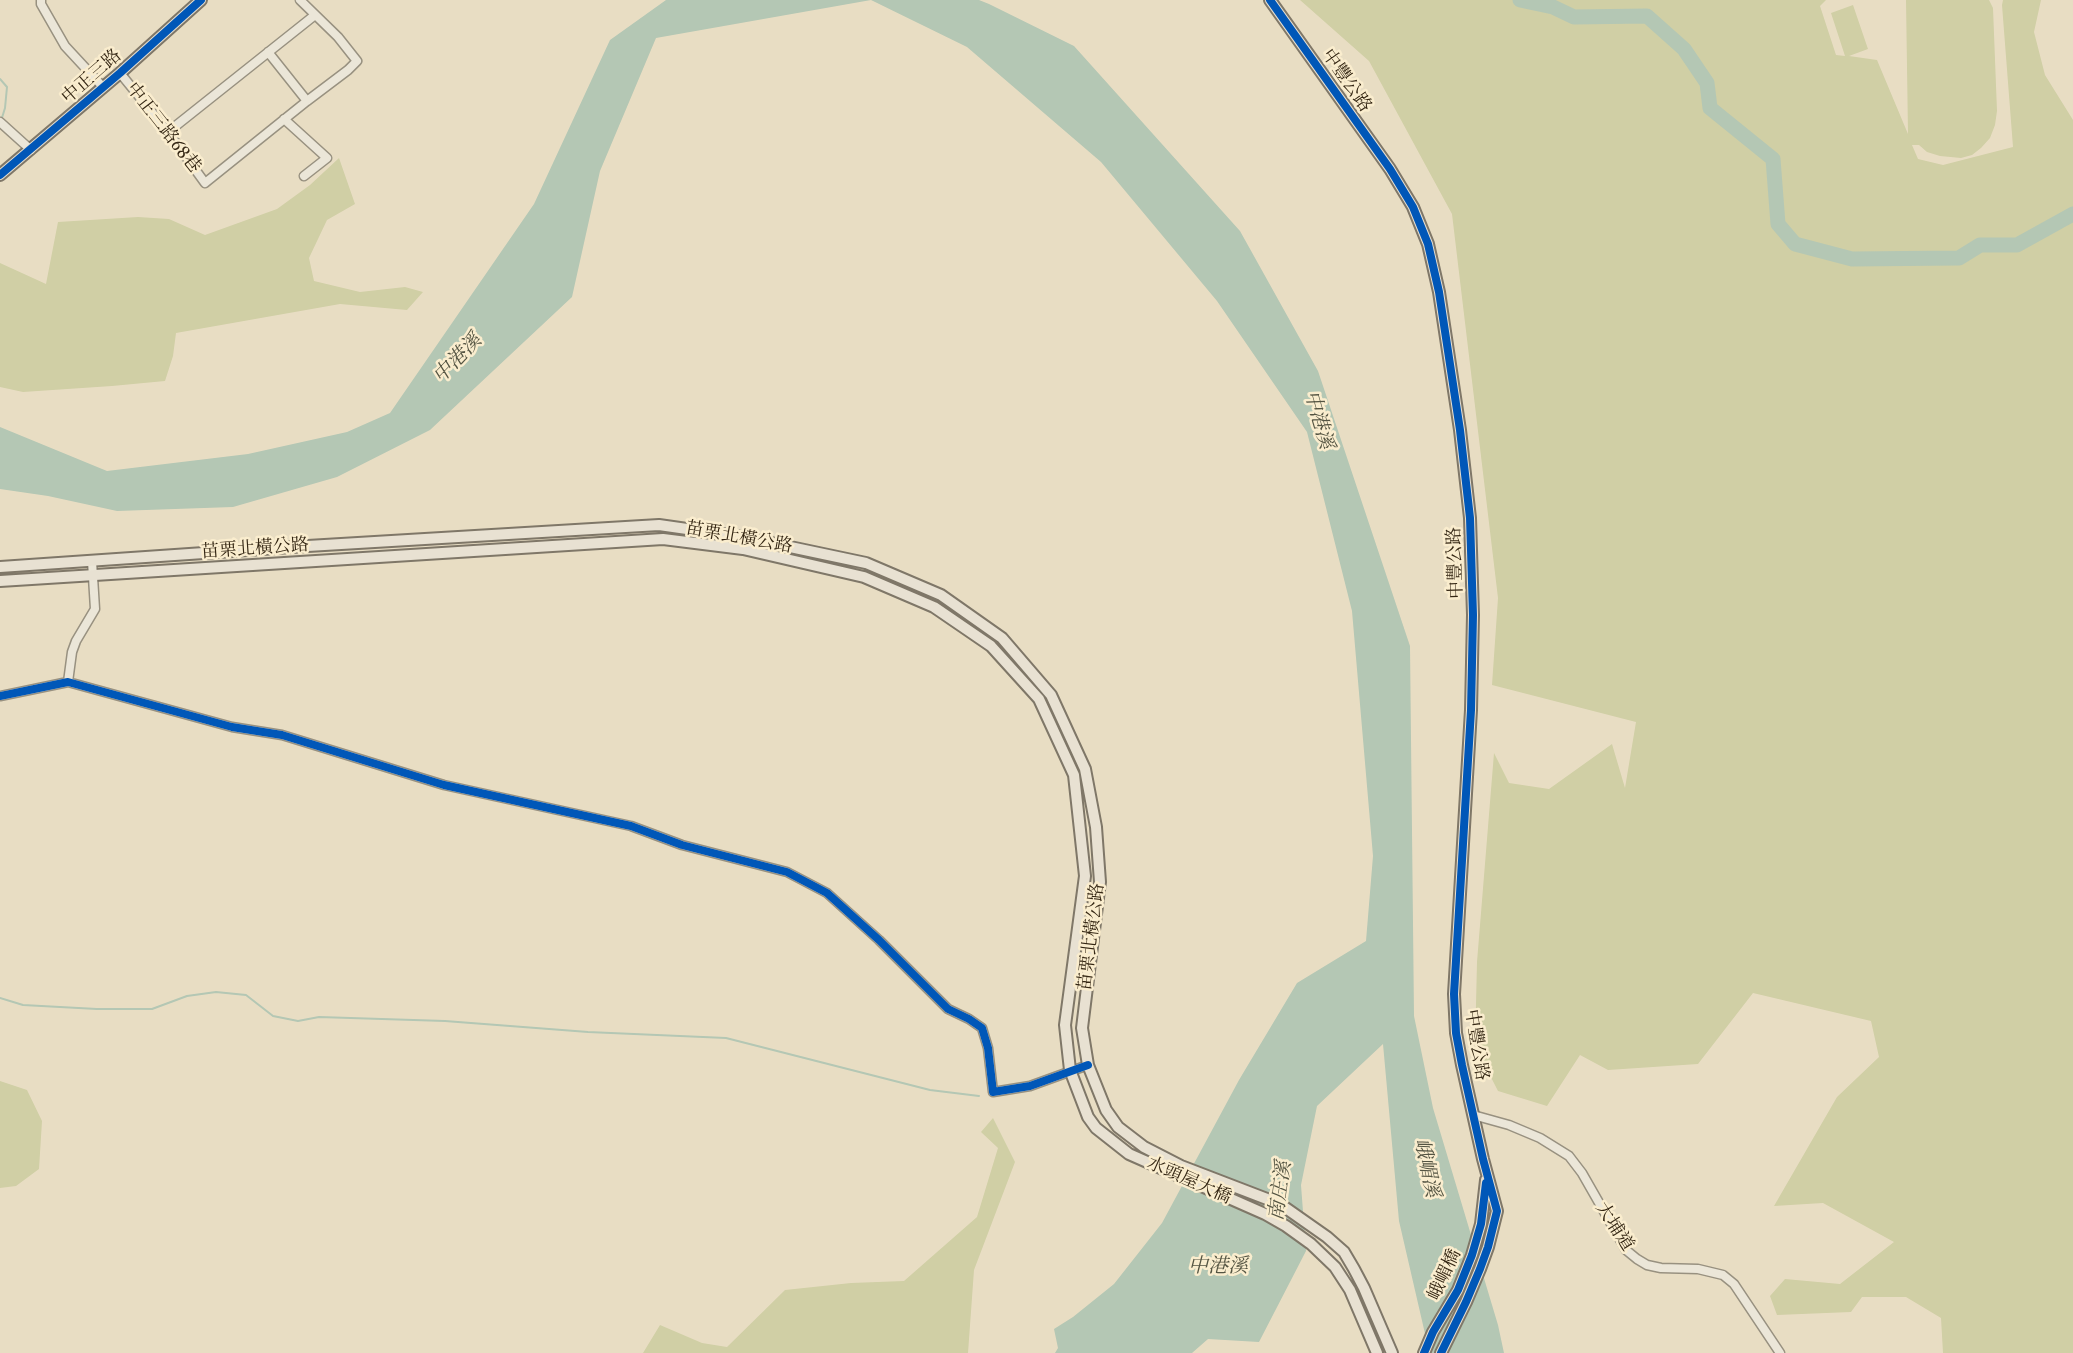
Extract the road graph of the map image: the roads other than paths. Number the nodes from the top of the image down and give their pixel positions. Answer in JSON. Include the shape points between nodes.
{"nodes":[{"id":1,"x":41,"y":0,"type":"edge"},
{"id":2,"x":201,"y":0,"type":"edge"},
{"id":3,"x":300,"y":0,"type":"edge"},
{"id":4,"x":1270,"y":0,"type":"edge"},
{"id":5,"x":315,"y":15,"type":"junction"},
{"id":6,"x":268,"y":52,"type":"junction"},
{"id":7,"x":120,"y":73,"type":"junction"},
{"id":8,"x":103,"y":87,"type":"junction"},
{"id":9,"x":308,"y":100,"type":"junction"},
{"id":10,"x":284,"y":119,"type":"junction"},
{"id":11,"x":0,"y":122,"type":"edge"},
{"id":12,"x":168,"y":132,"type":"junction"},
{"id":13,"x":31,"y":150,"type":"junction"},
{"id":14,"x":0,"y":175,"type":"edge"},
{"id":15,"x":304,"y":176,"type":"dead end"},
{"id":16,"x":92,"y":561,"type":"junction"},
{"id":17,"x":0,"y":567,"type":"edge"},
{"id":18,"x":92,"y":575,"type":"junction"},
{"id":19,"x":0,"y":581,"type":"edge"},
{"id":20,"x":68,"y":682,"type":"junction"},
{"id":21,"x":0,"y":696,"type":"edge"},
{"id":22,"x":1088,"y":1065,"type":"junction"},
{"id":23,"x":1070,"y":1070,"type":"junction"},
{"id":24,"x":1473,"y":1115,"type":"junction"},
{"id":25,"x":1487,"y":1172,"type":"junction"},
{"id":26,"x":1484,"y":1207,"type":"joint"},
{"id":27,"x":1497,"y":1211,"type":"joint"},
{"id":28,"x":1392,"y":1352,"type":"edge"},
{"id":29,"x":1377,"y":1353,"type":"edge"},
{"id":30,"x":1424,"y":1353,"type":"edge"},
{"id":31,"x":1441,"y":1353,"type":"edge"},
{"id":32,"x":1780,"y":1353,"type":"edge"}],
"edges":[{"from":1,"to":8,"type":"street","via":[[65,46]]},
{"from":2,"to":7,"type":"main road","name":"中正三路"},
{"from":3,"to":5,"type":"street"},
{"from":4,"to":24,"type":"main road","name":"中豐公路","via":[[1413,207],[1428,244],[1445,327],[1470,518],[1472,710],[1454,994],[1456,1033]]},
{"from":5,"to":6,"type":"street"},
{"from":5,"to":9,"type":"street","via":[[357,61]]},
{"from":6,"to":9,"type":"street"},
{"from":6,"to":12,"type":"street"},
{"from":7,"to":8,"type":"main road","name":"中正三路"},
{"from":7,"to":12,"type":"street","name":"中正三路68巷"},
{"from":8,"to":13,"type":"main road","name":"中正三路"},
{"from":9,"to":10,"type":"street"},
{"from":10,"to":12,"type":"street","name":"中正三路68巷","via":[[205,183]]},
{"from":10,"to":15,"type":"street","via":[[327,158]]},
{"from":11,"to":13,"type":"street"},
{"from":13,"to":14,"type":"main road","name":"中正三路"},
{"from":16,"to":17,"type":"main road","name":"苗栗北橫公路"},
{"from":16,"to":18,"type":"street"},
{"from":16,"to":22,"type":"main road","name":"苗栗北橫公路","via":[[659,525],[743,537],[866,563],[941,595],[1002,638],[1051,695],[1085,769],[1096,827],[1100,882],[1082,1028]]},
{"from":18,"to":19,"type":"main road","name":"苗栗北橫公路"},
{"from":18,"to":20,"type":"street","via":[[95,609],[74,647]]},
{"from":18,"to":23,"type":"main road","name":"苗栗北橫公路","via":[[663,539],[743,549],[864,578],[934,607],[991,646],[1039,699],[1074,775],[1085,876],[1065,1025]]},
{"from":20,"to":21,"type":"street"},
{"from":20,"to":23,"type":"street","via":[[232,727],[282,735],[444,785],[631,826],[682,845],[787,872],[827,893],[948,1010],[982,1028],[993,1092],[1030,1086]]},
{"from":22,"to":23,"type":"street"},
{"from":22,"to":28,"type":"main road","name":"水頭屋大橋","via":[[1106,1110],[1128,1136],[1181,1166],[1280,1204],[1344,1252]]},
{"from":23,"to":29,"type":"main road","name":"水頭屋大橋","via":[[1088,1117],[1117,1146],[1155,1167],[1265,1214],[1311,1244],[1335,1267],[1358,1306]]},
{"from":24,"to":25,"type":"main road","name":"中豐公路"},
{"from":24,"to":32,"type":"street","name":"大埔道","via":[[1540,1138],[1569,1156],[1626,1250],[1637,1259],[1647,1265],[1723,1275],[1734,1284]]},
{"from":25,"to":26,"type":"main road","name":"中豐公路"},
{"from":25,"to":27,"type":"main road","name":"中豐公路"},
{"from":26,"to":30,"type":"main road","name":"峨嵋橋","via":[[1462,1281]]},
{"from":27,"to":31,"type":"main road","name":"峨嵋橋","via":[[1480,1269]]}]}
